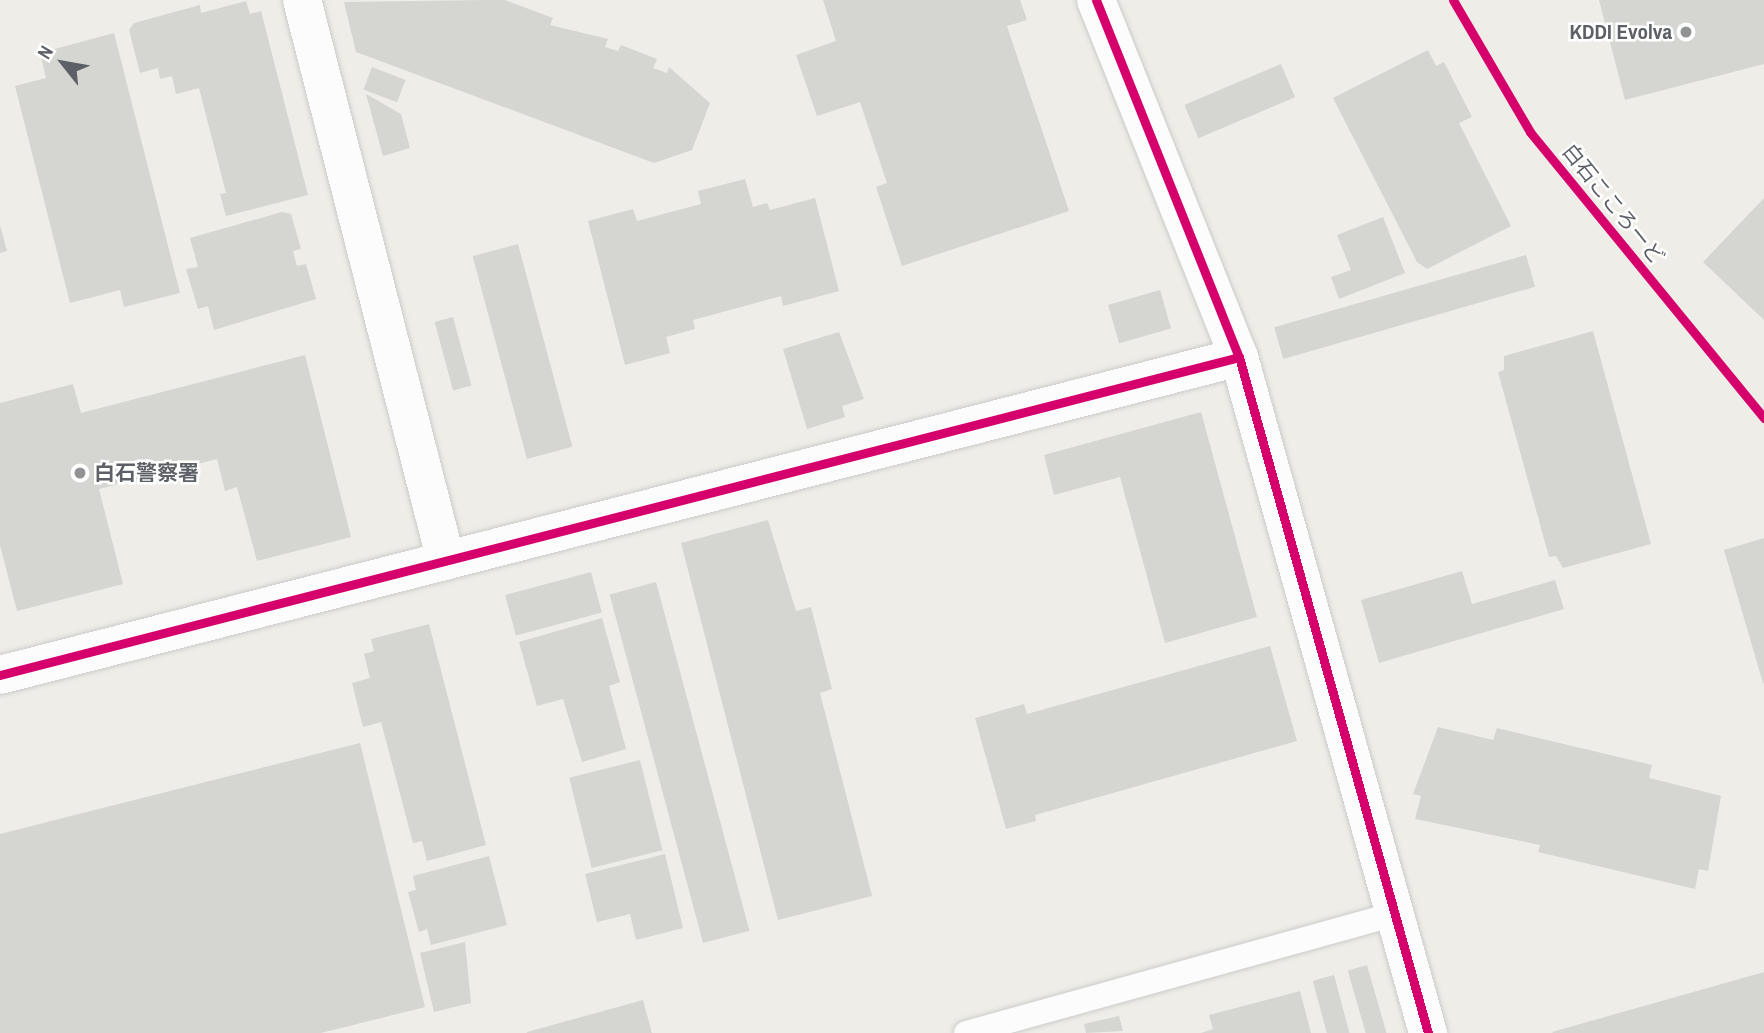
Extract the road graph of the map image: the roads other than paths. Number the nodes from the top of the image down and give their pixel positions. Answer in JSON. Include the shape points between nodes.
{"nodes":[{"id":1,"x":302,"y":0,"type":"edge"},
{"id":2,"x":1096,"y":0,"type":"edge"},
{"id":3,"x":1239,"y":357,"type":"junction"},
{"id":4,"x":446,"y":561,"type":"junction"},
{"id":5,"x":0,"y":675,"type":"edge"},
{"id":6,"x":1395,"y":914,"type":"junction"},
{"id":7,"x":966,"y":1033,"type":"edge"},
{"id":8,"x":1428,"y":1033,"type":"edge"}],
"edges":[{"from":1,"to":4,"type":"street"},
{"from":2,"to":3,"type":"street"},
{"from":3,"to":4,"type":"street"},
{"from":3,"to":6,"type":"street"},
{"from":4,"to":5,"type":"street"},
{"from":6,"to":7,"type":"lane"},
{"from":6,"to":8,"type":"street"}]}
